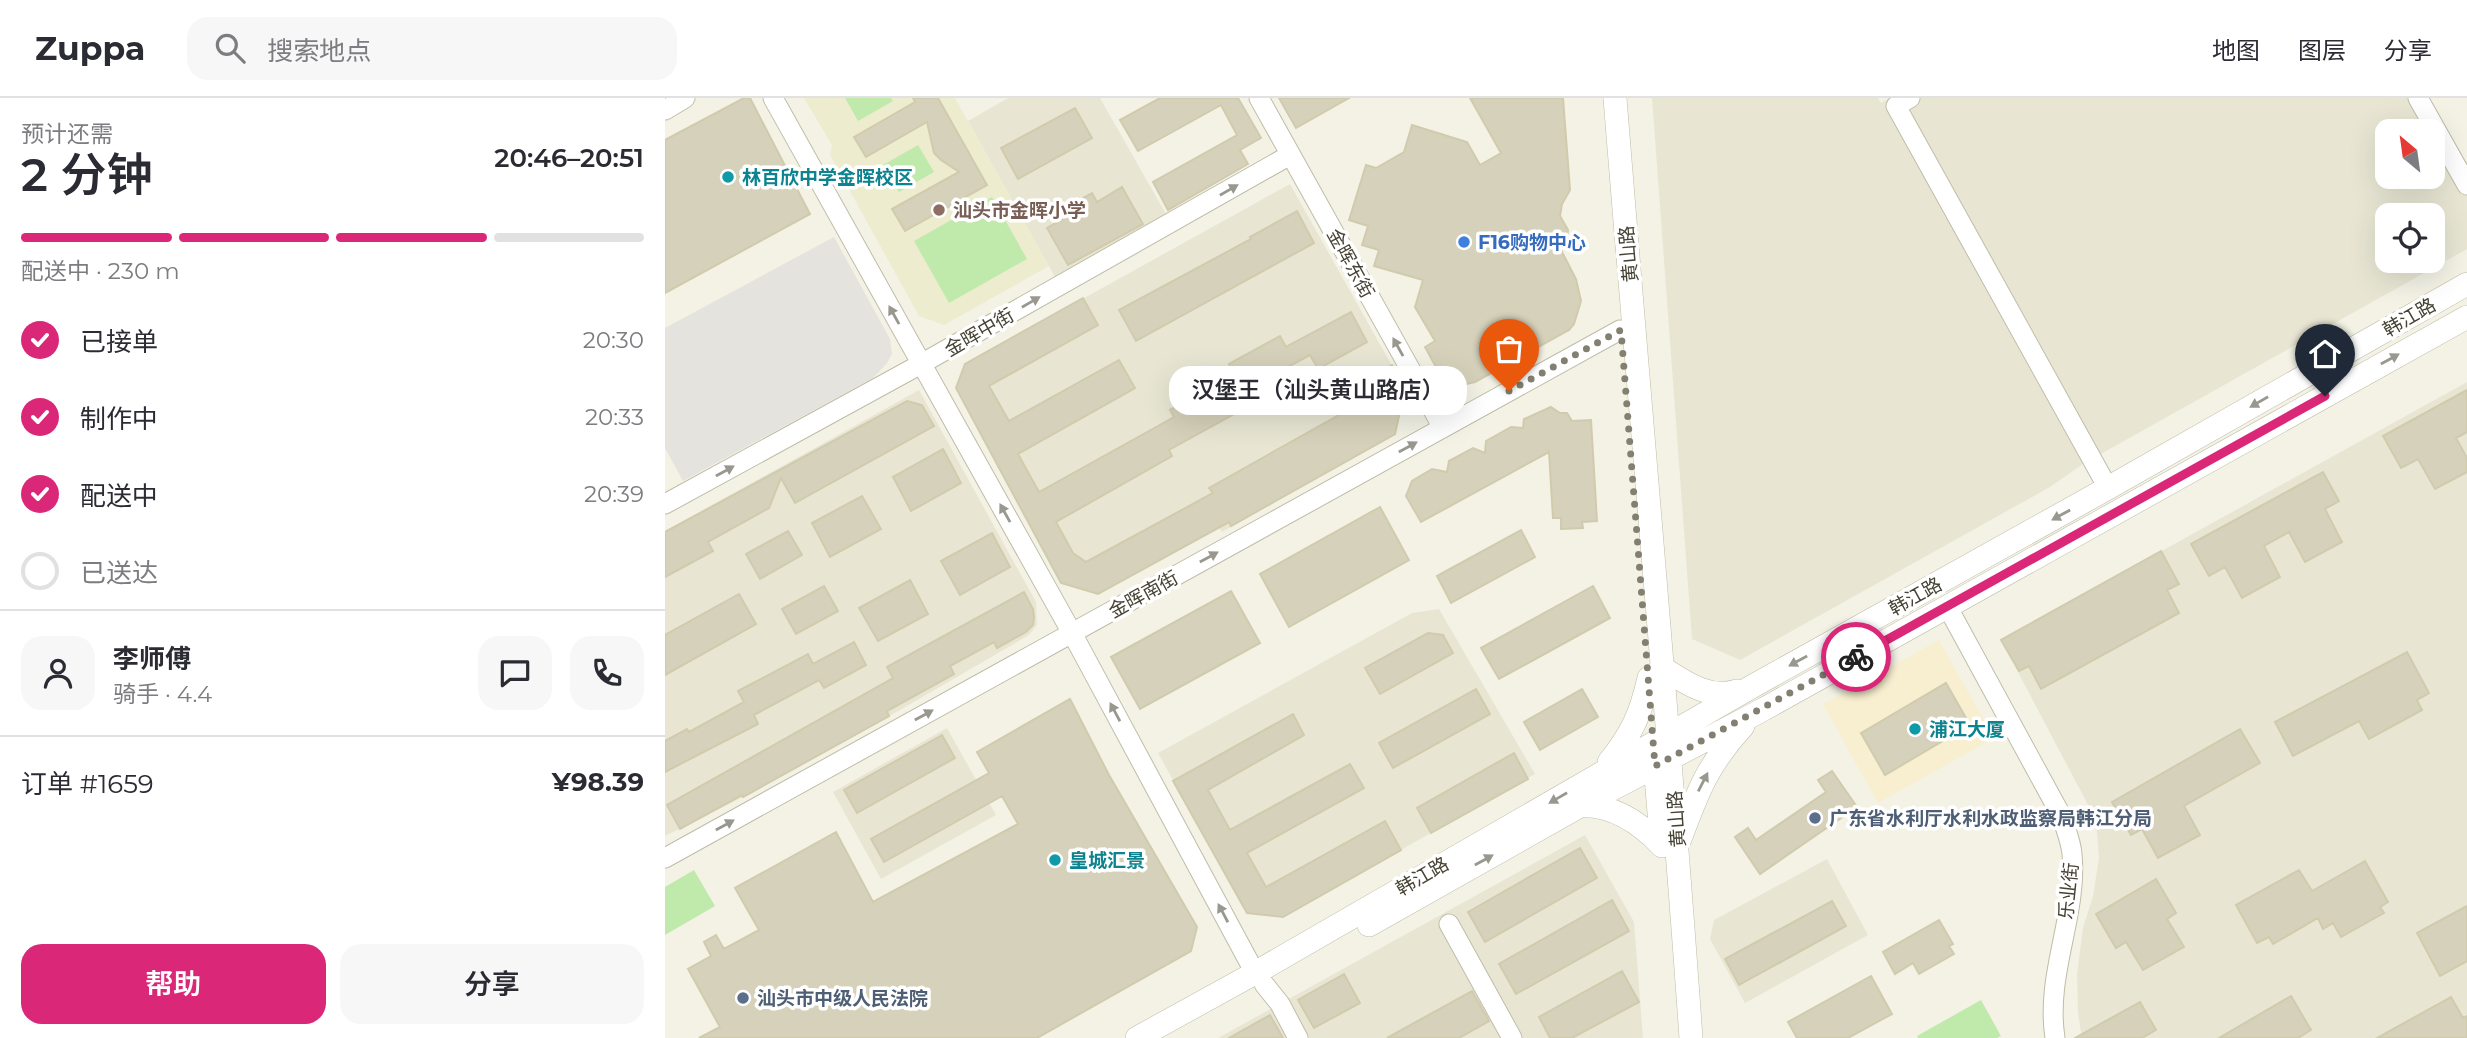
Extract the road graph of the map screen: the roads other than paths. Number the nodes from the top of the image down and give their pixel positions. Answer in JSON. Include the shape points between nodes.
{"nodes":[{"id":1,"x":685,"y":98,"type":"edge"},
{"id":2,"x":773,"y":98,"type":"edge"},
{"id":3,"x":1258,"y":98,"type":"edge"},
{"id":4,"x":1601,"y":98,"type":"edge"},
{"id":5,"x":1615,"y":98,"type":"edge"},
{"id":6,"x":1910,"y":98,"type":"edge"},
{"id":7,"x":2418,"y":98,"type":"edge"},
{"id":8,"x":665,"y":110,"type":"edge"},
{"id":9,"x":1290,"y":155,"type":"junction"},
{"id":10,"x":2467,"y":185,"type":"edge"},
{"id":11,"x":2467,"y":284,"type":"edge"},
{"id":12,"x":2467,"y":317,"type":"edge"},
{"id":13,"x":1621,"y":330,"type":"junction"},
{"id":14,"x":922,"y":364,"type":"junction"},
{"id":15,"x":1443,"y":428,"type":"junction"},
{"id":16,"x":2108,"y":488,"type":"junction"},
{"id":17,"x":665,"y":504,"type":"edge"},
{"id":18,"x":1947,"y":606,"type":"junction"},
{"id":19,"x":1072,"y":633,"type":"junction"},
{"id":20,"x":1655,"y":673,"type":"junction"},
{"id":21,"x":1753,"y":686,"type":"junction"},
{"id":22,"x":1764,"y":709,"type":"junction"},
{"id":23,"x":1661,"y":738,"type":"junction"},
{"id":24,"x":1663,"y":762,"type":"junction"},
{"id":25,"x":1600,"y":774,"type":"junction"},
{"id":26,"x":1580,"y":806,"type":"junction"},
{"id":27,"x":1670,"y":845,"type":"junction"},
{"id":28,"x":665,"y":858,"type":"edge"},
{"id":29,"x":1448,"y":924,"type":"dead end"},
{"id":30,"x":1259,"y":979,"type":"junction"},
{"id":31,"x":1137,"y":1038,"type":"edge"},
{"id":32,"x":1168,"y":1038,"type":"edge"},
{"id":33,"x":1298,"y":1038,"type":"edge"},
{"id":34,"x":1512,"y":1038,"type":"edge"},
{"id":35,"x":1675,"y":1038,"type":"edge"},
{"id":36,"x":1691,"y":1038,"type":"edge"},
{"id":37,"x":2055,"y":1038,"type":"edge"}],
"edges":[{"from":1,"to":8,"type":"street"},
{"from":14,"to":2,"type":"street","one_way":true},
{"from":3,"to":9,"type":"street","name":"金晖东街"},
{"from":4,"to":13,"type":"street","name":"黄山路"},
{"from":5,"to":20,"type":"street","name":"黄山路"},
{"from":6,"to":16,"type":"street","via":[[1896,106]]},
{"from":7,"to":10,"type":"street"},
{"from":14,"to":9,"type":"street","name":"金晖中街","one_way":true},
{"from":15,"to":9,"type":"street","name":"金晖东街","one_way":true},
{"from":11,"to":16,"type":"street","name":"韩江路","one_way":true},
{"from":18,"to":12,"type":"street","name":"韩江路","one_way":true},
{"from":13,"to":15,"type":"street","name":"金晖南街"},
{"from":13,"to":20,"type":"street","name":"黄山路"},
{"from":17,"to":14,"type":"street","name":"金晖中街","one_way":true},
{"from":19,"to":14,"type":"street","one_way":true},
{"from":19,"to":15,"type":"street","name":"金晖南街","one_way":true},
{"from":16,"to":21,"type":"street","name":"韩江路","one_way":true},
{"from":18,"to":22,"type":"street","name":"韩江路"},
{"from":18,"to":37,"type":"street","name":"乐业街","via":[[2056,804],[2072,853],[2071,888],[2055,979]]},
{"from":28,"to":19,"type":"street","name":"金晖南街","one_way":true},
{"from":30,"to":19,"type":"street","one_way":true},
{"from":20,"to":21,"type":"street","via":[[1705,692],[1725,694]]},
{"from":20,"to":23,"type":"street","name":"黄山路"},
{"from":20,"to":25,"type":"street","via":[[1627,739]]},
{"from":21,"to":23,"type":"street","name":"韩江路"},
{"from":22,"to":24,"type":"street","name":"韩江路"},
{"from":27,"to":22,"type":"street","one_way":true,"via":[[1722,750]]},
{"from":23,"to":24,"type":"street","name":"黄山路"},
{"from":23,"to":25,"type":"street","name":"韩江路"},
{"from":24,"to":26,"type":"street","name":"韩江路"},
{"from":24,"to":27,"type":"street","name":"黄山路"},
{"from":25,"to":30,"type":"street","name":"韩江路","one_way":true},
{"from":26,"to":27,"type":"street","via":[[1595,805],[1620,813]]},
{"from":30,"to":26,"type":"street","name":"韩江路","one_way":true},
{"from":27,"to":35,"type":"street","name":"黄山路"},
{"from":27,"to":36,"type":"street","name":"黄山路"},
{"from":29,"to":34,"type":"street"},
{"from":30,"to":31,"type":"street","name":"韩江路"},
{"from":30,"to":32,"type":"street","name":"韩江路"},
{"from":30,"to":33,"type":"street","via":[[1280,1004]]}]}
